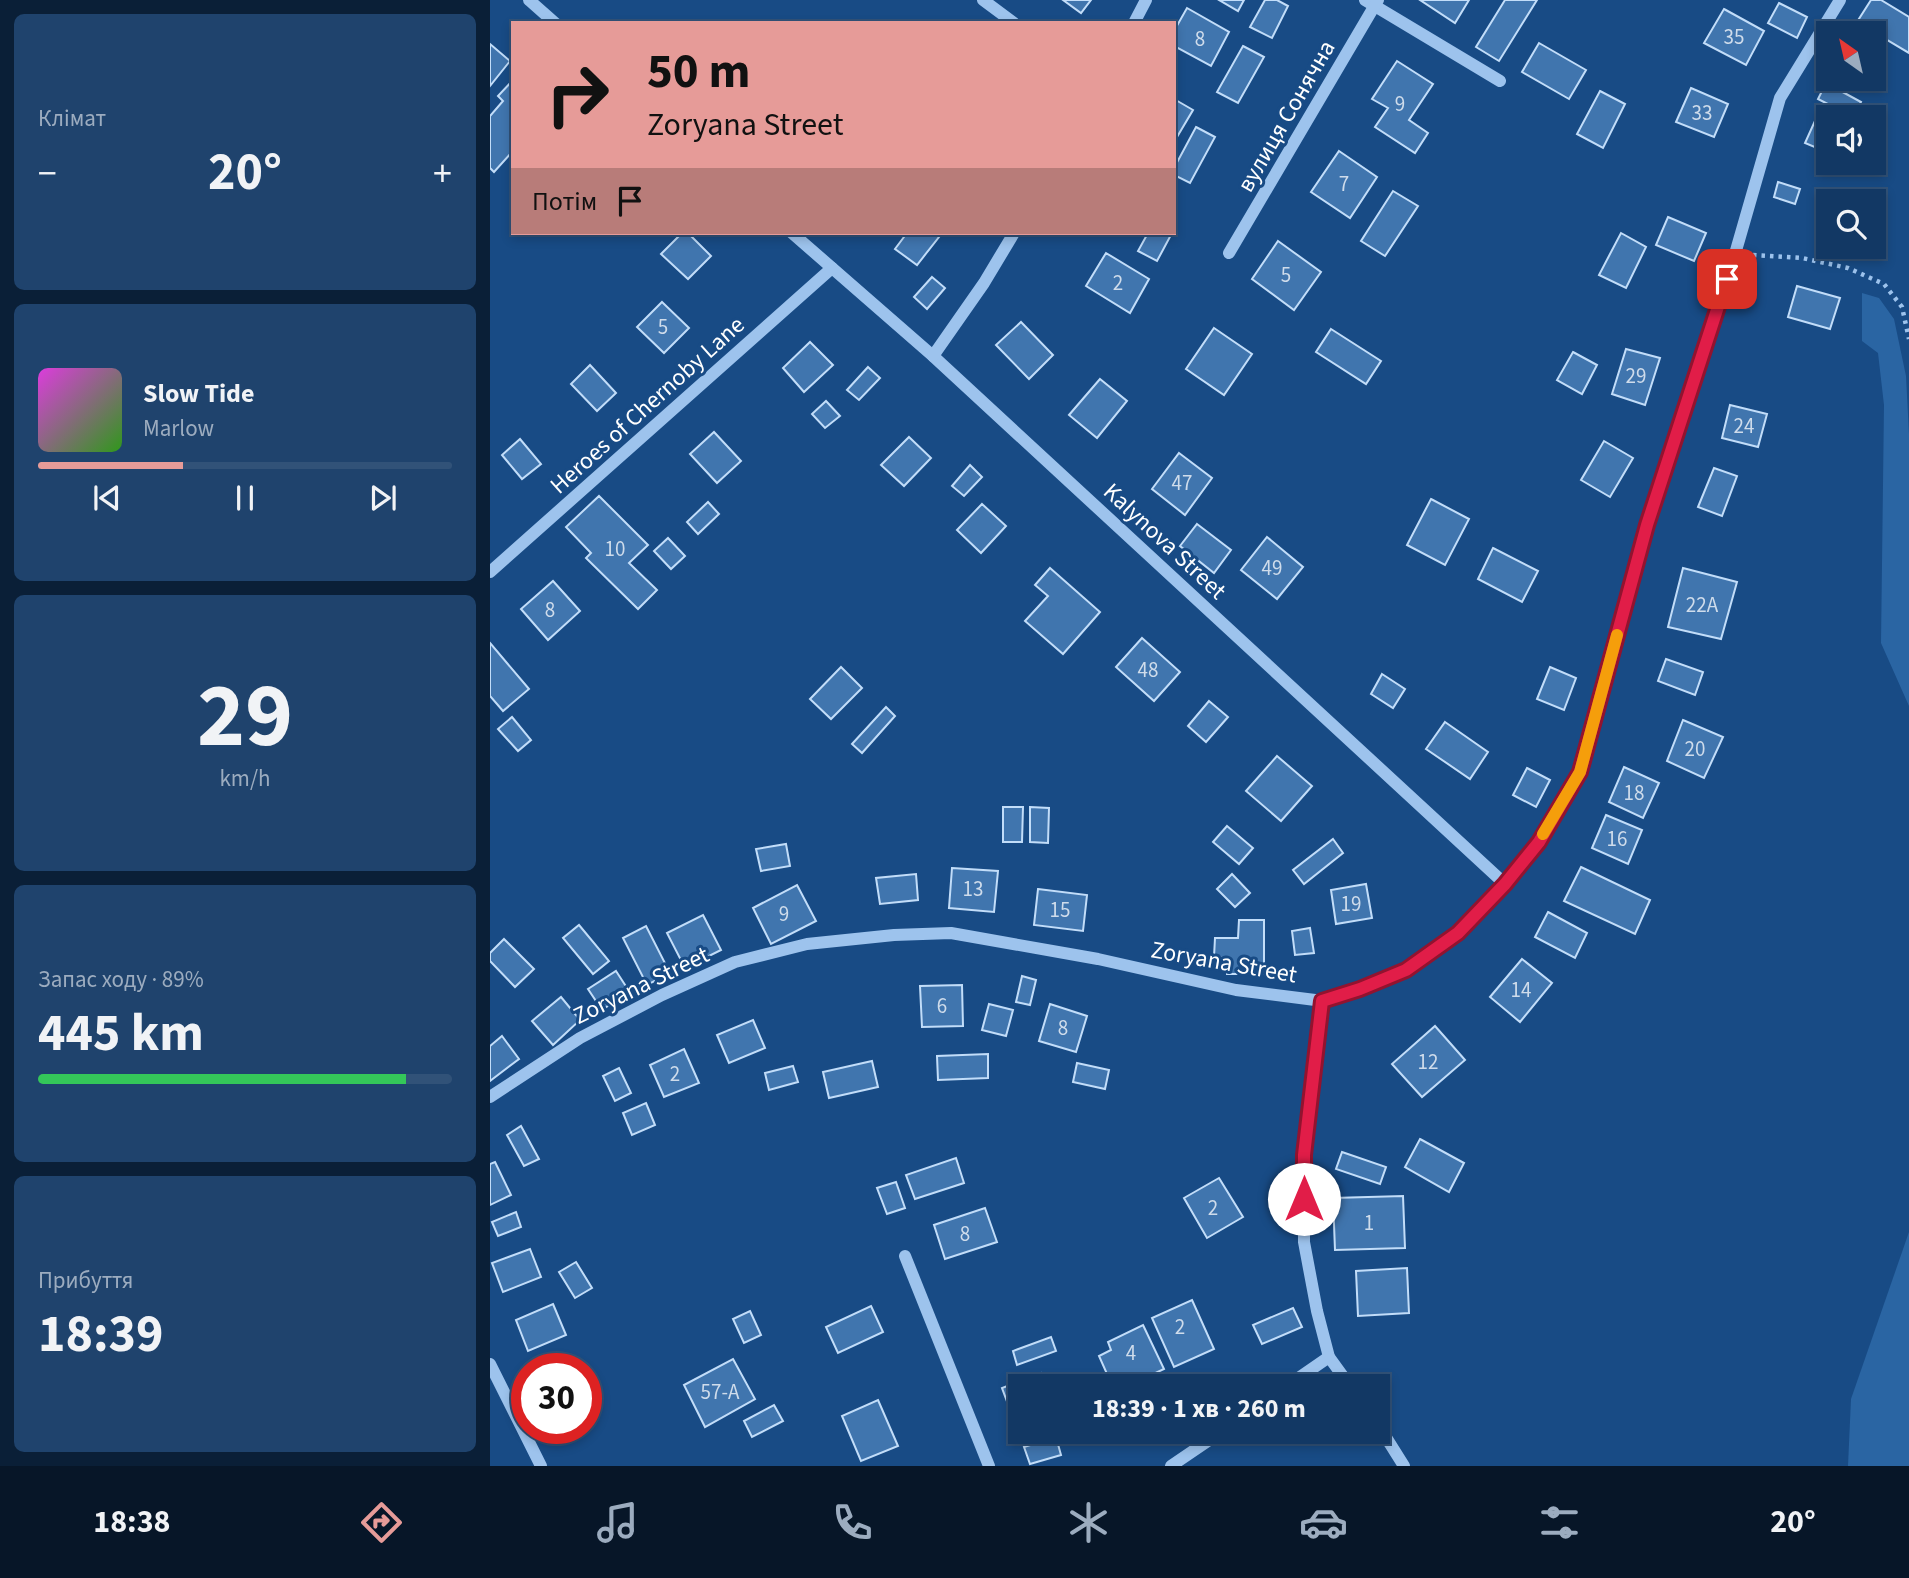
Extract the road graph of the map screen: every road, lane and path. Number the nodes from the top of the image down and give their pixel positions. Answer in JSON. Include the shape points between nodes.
{"nodes":[{"id":1,"x":529,"y":0,"type":"edge"},
{"id":2,"x":983,"y":0,"type":"edge"},
{"id":3,"x":1146,"y":0,"type":"edge"},
{"id":4,"x":1840,"y":0,"type":"edge"},
{"id":5,"x":1373,"y":2,"type":"edge"},
{"id":6,"x":553,"y":21,"type":"edge"},
{"id":7,"x":1011,"y":21,"type":"edge"},
{"id":8,"x":1135,"y":21,"type":"edge"},
{"id":9,"x":1500,"y":81,"type":"dead end"},
{"id":10,"x":794,"y":235,"type":"edge"},
{"id":11,"x":1012,"y":235,"type":"edge"},
{"id":12,"x":1229,"y":253,"type":"dead end"},
{"id":13,"x":1735,"y":254,"type":"junction"},
{"id":14,"x":832,"y":268,"type":"junction"},
{"id":15,"x":1909,"y":339,"type":"edge"},
{"id":16,"x":933,"y":356,"type":"junction"},
{"id":17,"x":490,"y":572,"type":"edge"},
{"id":18,"x":1505,"y":884,"type":"junction"},
{"id":19,"x":1322,"y":1001,"type":"junction"},
{"id":20,"x":490,"y":1097,"type":"edge"},
{"id":21,"x":905,"y":1256,"type":"dead end"},
{"id":22,"x":1329,"y":1357,"type":"junction"},
{"id":23,"x":490,"y":1364,"type":"edge"},
{"id":24,"x":1304,"y":1374,"type":"edge"},
{"id":25,"x":1341,"y":1374,"type":"edge"},
{"id":26,"x":1390,"y":1443,"type":"edge"},
{"id":27,"x":1203,"y":1444,"type":"edge"},
{"id":28,"x":541,"y":1466,"type":"edge"},
{"id":29,"x":989,"y":1466,"type":"edge"},
{"id":30,"x":1171,"y":1466,"type":"edge"},
{"id":31,"x":1405,"y":1466,"type":"edge"}],
"edges":[{"from":1,"to":6,"type":"street"},
{"from":2,"to":7,"type":"street"},
{"from":3,"to":8,"type":"street"},
{"from":4,"to":13,"type":"street","name":"Zoryana Street","via":[[1780,98]]},
{"from":5,"to":9,"type":"street"},
{"from":5,"to":12,"type":"street","name":"вулиця Сонячна"},
{"from":10,"to":14,"type":"street","name":"Kalynova Street"},
{"from":11,"to":16,"type":"street"},
{"from":13,"to":15,"type":"path","via":[[1802,258],[1848,268],[1884,284],[1902,307]]},
{"from":13,"to":18,"type":"street","name":"Zoryana Street","via":[[1647,525],[1580,772],[1539,842]]},
{"from":14,"to":16,"type":"street","name":"Kalynova Street"},
{"from":14,"to":17,"type":"street","name":"Heroes of Chernoby Lane"},
{"from":16,"to":18,"type":"street","name":"Kalynova Street"},
{"from":18,"to":19,"type":"street","name":"Zoryana Street","via":[[1458,933],[1406,970]]},
{"from":19,"to":20,"type":"street","name":"Zoryana Street","via":[[1236,990],[951,933],[807,944],[735,962],[662,995],[580,1038]]},
{"from":19,"to":22,"type":"street","via":[[1304,1155],[1304,1242]]},
{"from":21,"to":29,"type":"street"},
{"from":22,"to":24,"type":"street"},
{"from":22,"to":25,"type":"street"},
{"from":23,"to":28,"type":"street"},
{"from":26,"to":31,"type":"street"},
{"from":27,"to":30,"type":"street"}]}
